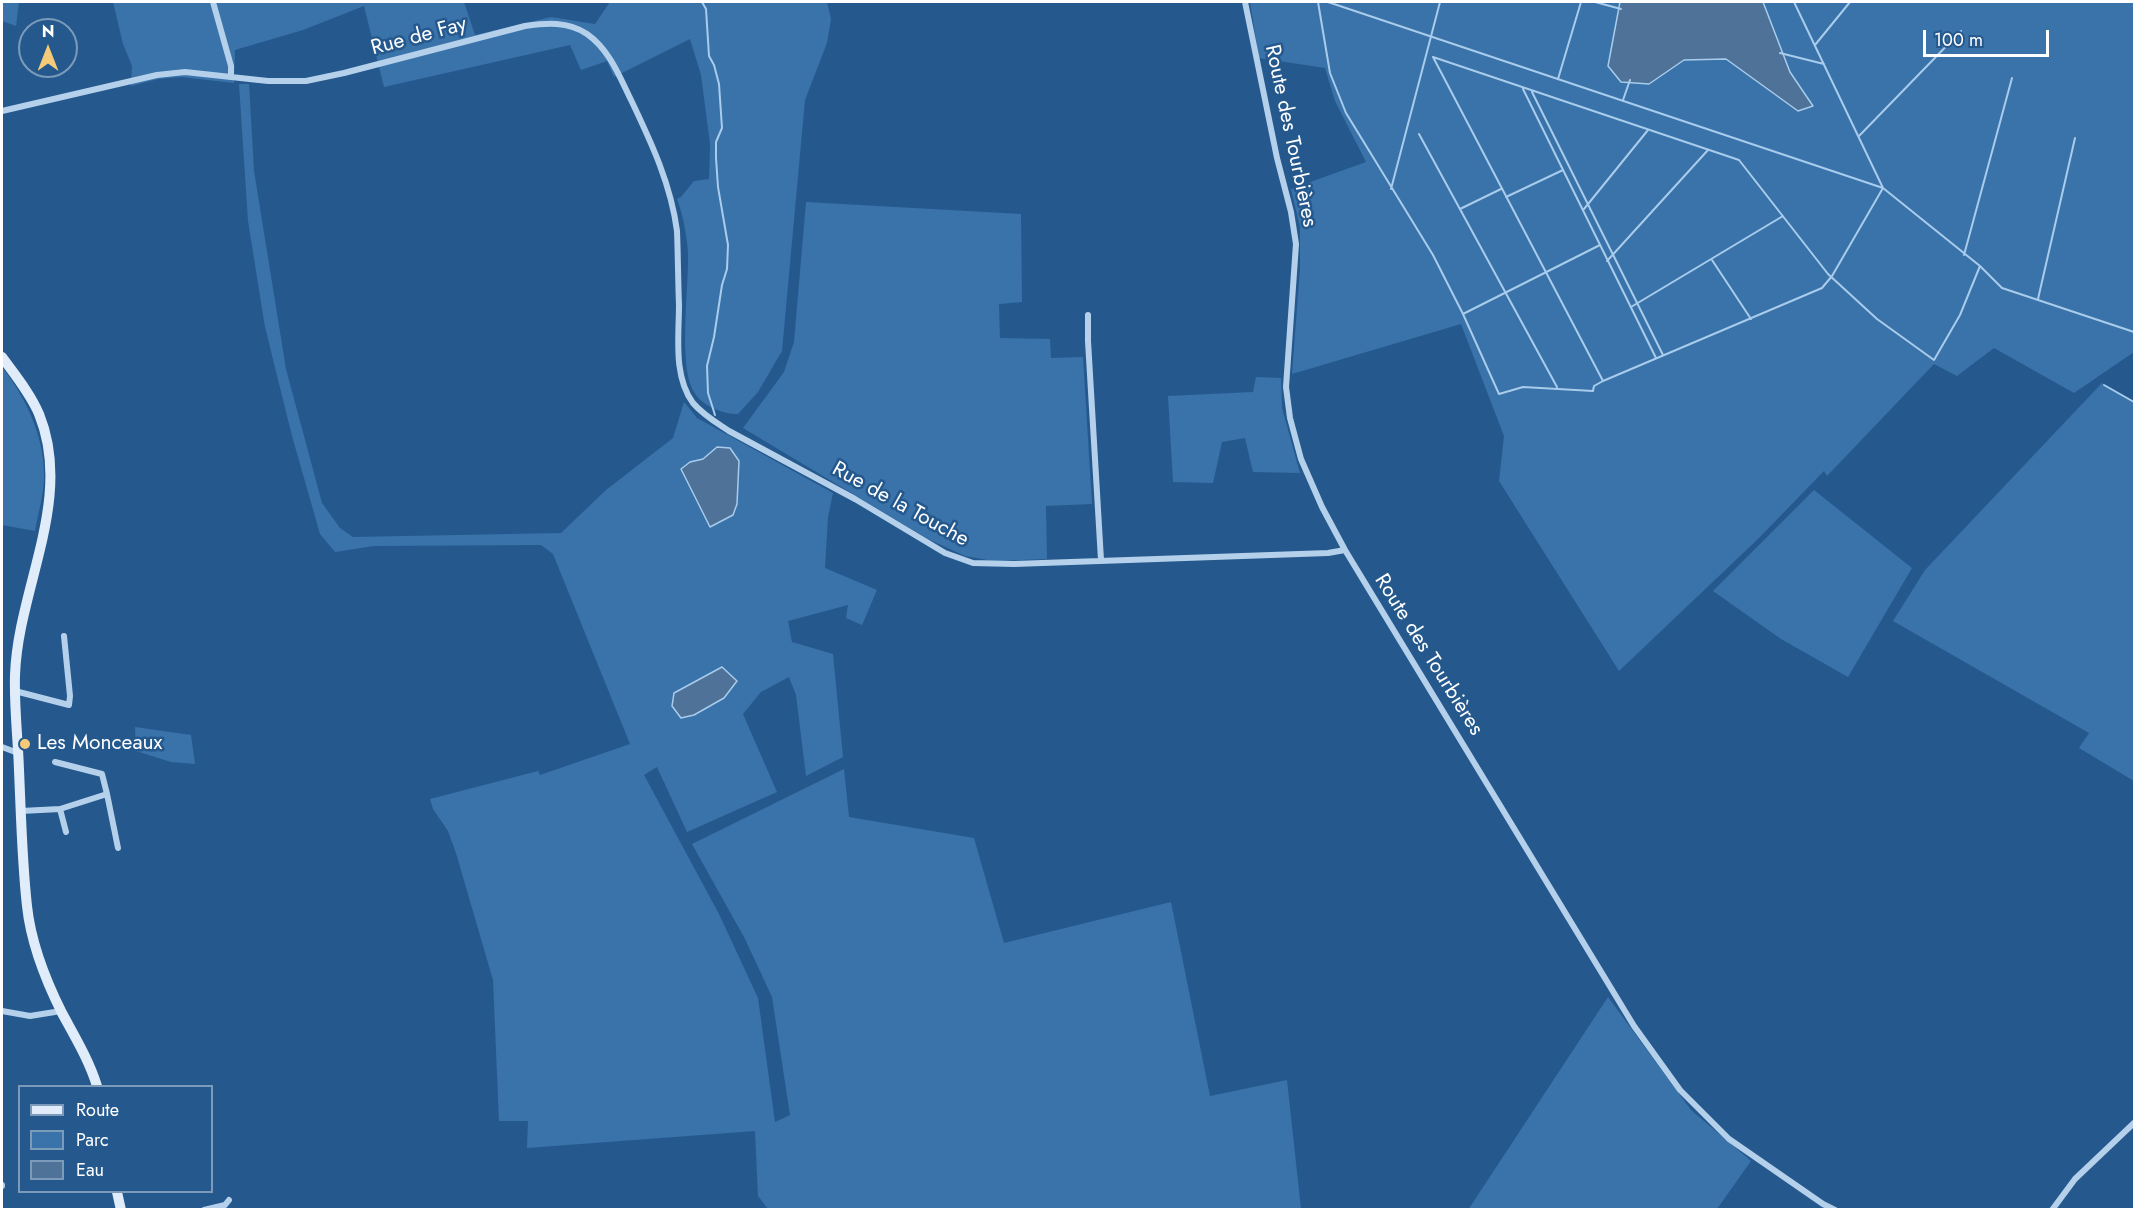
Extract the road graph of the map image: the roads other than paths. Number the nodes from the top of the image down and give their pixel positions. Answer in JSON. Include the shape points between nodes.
{"nodes":[{"id":1,"x":213,"y":2,"type":"edge"},
{"id":2,"x":1245,"y":2,"type":"edge"},
{"id":3,"x":231,"y":77,"type":"junction"},
{"id":4,"x":2,"y":111,"type":"edge"},
{"id":5,"x":1088,"y":315,"type":"dead end"},
{"id":6,"x":2,"y":357,"type":"edge"},
{"id":7,"x":729,"y":431,"type":"joint"},
{"id":8,"x":1344,"y":550,"type":"junction"},
{"id":9,"x":1101,"y":560,"type":"junction"},
{"id":10,"x":64,"y":636,"type":"dead end"},
{"id":11,"x":15,"y":691,"type":"junction"},
{"id":12,"x":2,"y":747,"type":"edge"},
{"id":13,"x":18,"y":753,"type":"junction"},
{"id":14,"x":55,"y":762,"type":"dead end"},
{"id":15,"x":107,"y":794,"type":"junction"},
{"id":16,"x":60,"y":809,"type":"junction"},
{"id":17,"x":21,"y":811,"type":"junction"},
{"id":18,"x":66,"y":832,"type":"dead end"},
{"id":19,"x":118,"y":848,"type":"dead end"},
{"id":20,"x":2,"y":1011,"type":"edge"},
{"id":21,"x":61,"y":1011,"type":"junction"},
{"id":22,"x":97,"y":1085,"type":"edge"},
{"id":23,"x":2134,"y":1123,"type":"edge"},
{"id":24,"x":117,"y":1193,"type":"edge"},
{"id":25,"x":229,"y":1200,"type":"dead end"},
{"id":26,"x":121,"y":1209,"type":"edge"},
{"id":27,"x":204,"y":1209,"type":"edge"},
{"id":28,"x":1835,"y":1209,"type":"edge"},
{"id":29,"x":2052,"y":1209,"type":"edge"}],
"edges":[{"from":1,"to":3,"type":"street"},
{"from":2,"to":8,"type":"street","name":"Route des Tourbières","via":[[1296,244],[1286,387],[1290,418],[1301,459]]},
{"from":3,"to":4,"type":"street","name":"Rue de Fay","via":[[185,72],[157,75]]},
{"from":3,"to":7,"type":"street","name":"Rue de Fay","via":[[283,82],[314,80],[539,24],[562,24],[586,33],[603,48],[619,76],[657,156],[668,189],[677,231],[679,348],[687,393],[700,411]]},
{"from":5,"to":9,"type":"street"},
{"from":6,"to":11,"type":"main road","via":[[38,412],[47,437],[51,472],[48,509],[19,634]]},
{"from":7,"to":9,"type":"street","name":"Rue de la Touche","via":[[958,559],[990,565]]},
{"from":8,"to":9,"type":"street","name":"Rue de la Touche"},
{"from":8,"to":28,"type":"street","name":"Route des Tourbières","via":[[1634,1026],[1680,1090],[1728,1139]]},
{"from":10,"to":11,"type":"street","via":[[69,705]]},
{"from":11,"to":13,"type":"main road"},
{"from":12,"to":13,"type":"street"},
{"from":13,"to":17,"type":"main road"},
{"from":14,"to":15,"type":"street","via":[[102,774]]},
{"from":15,"to":16,"type":"street"},
{"from":15,"to":19,"type":"street"},
{"from":16,"to":17,"type":"street"},
{"from":16,"to":18,"type":"street"},
{"from":17,"to":21,"type":"main road","via":[[30,928],[39,962]]},
{"from":20,"to":21,"type":"street","via":[[30,1016]]},
{"from":21,"to":22,"type":"main road","via":[[87,1058]]},
{"from":23,"to":29,"type":"street","via":[[2075,1179]]},
{"from":24,"to":26,"type":"main road"},
{"from":25,"to":27,"type":"street","via":[[225,1205]]}]}
